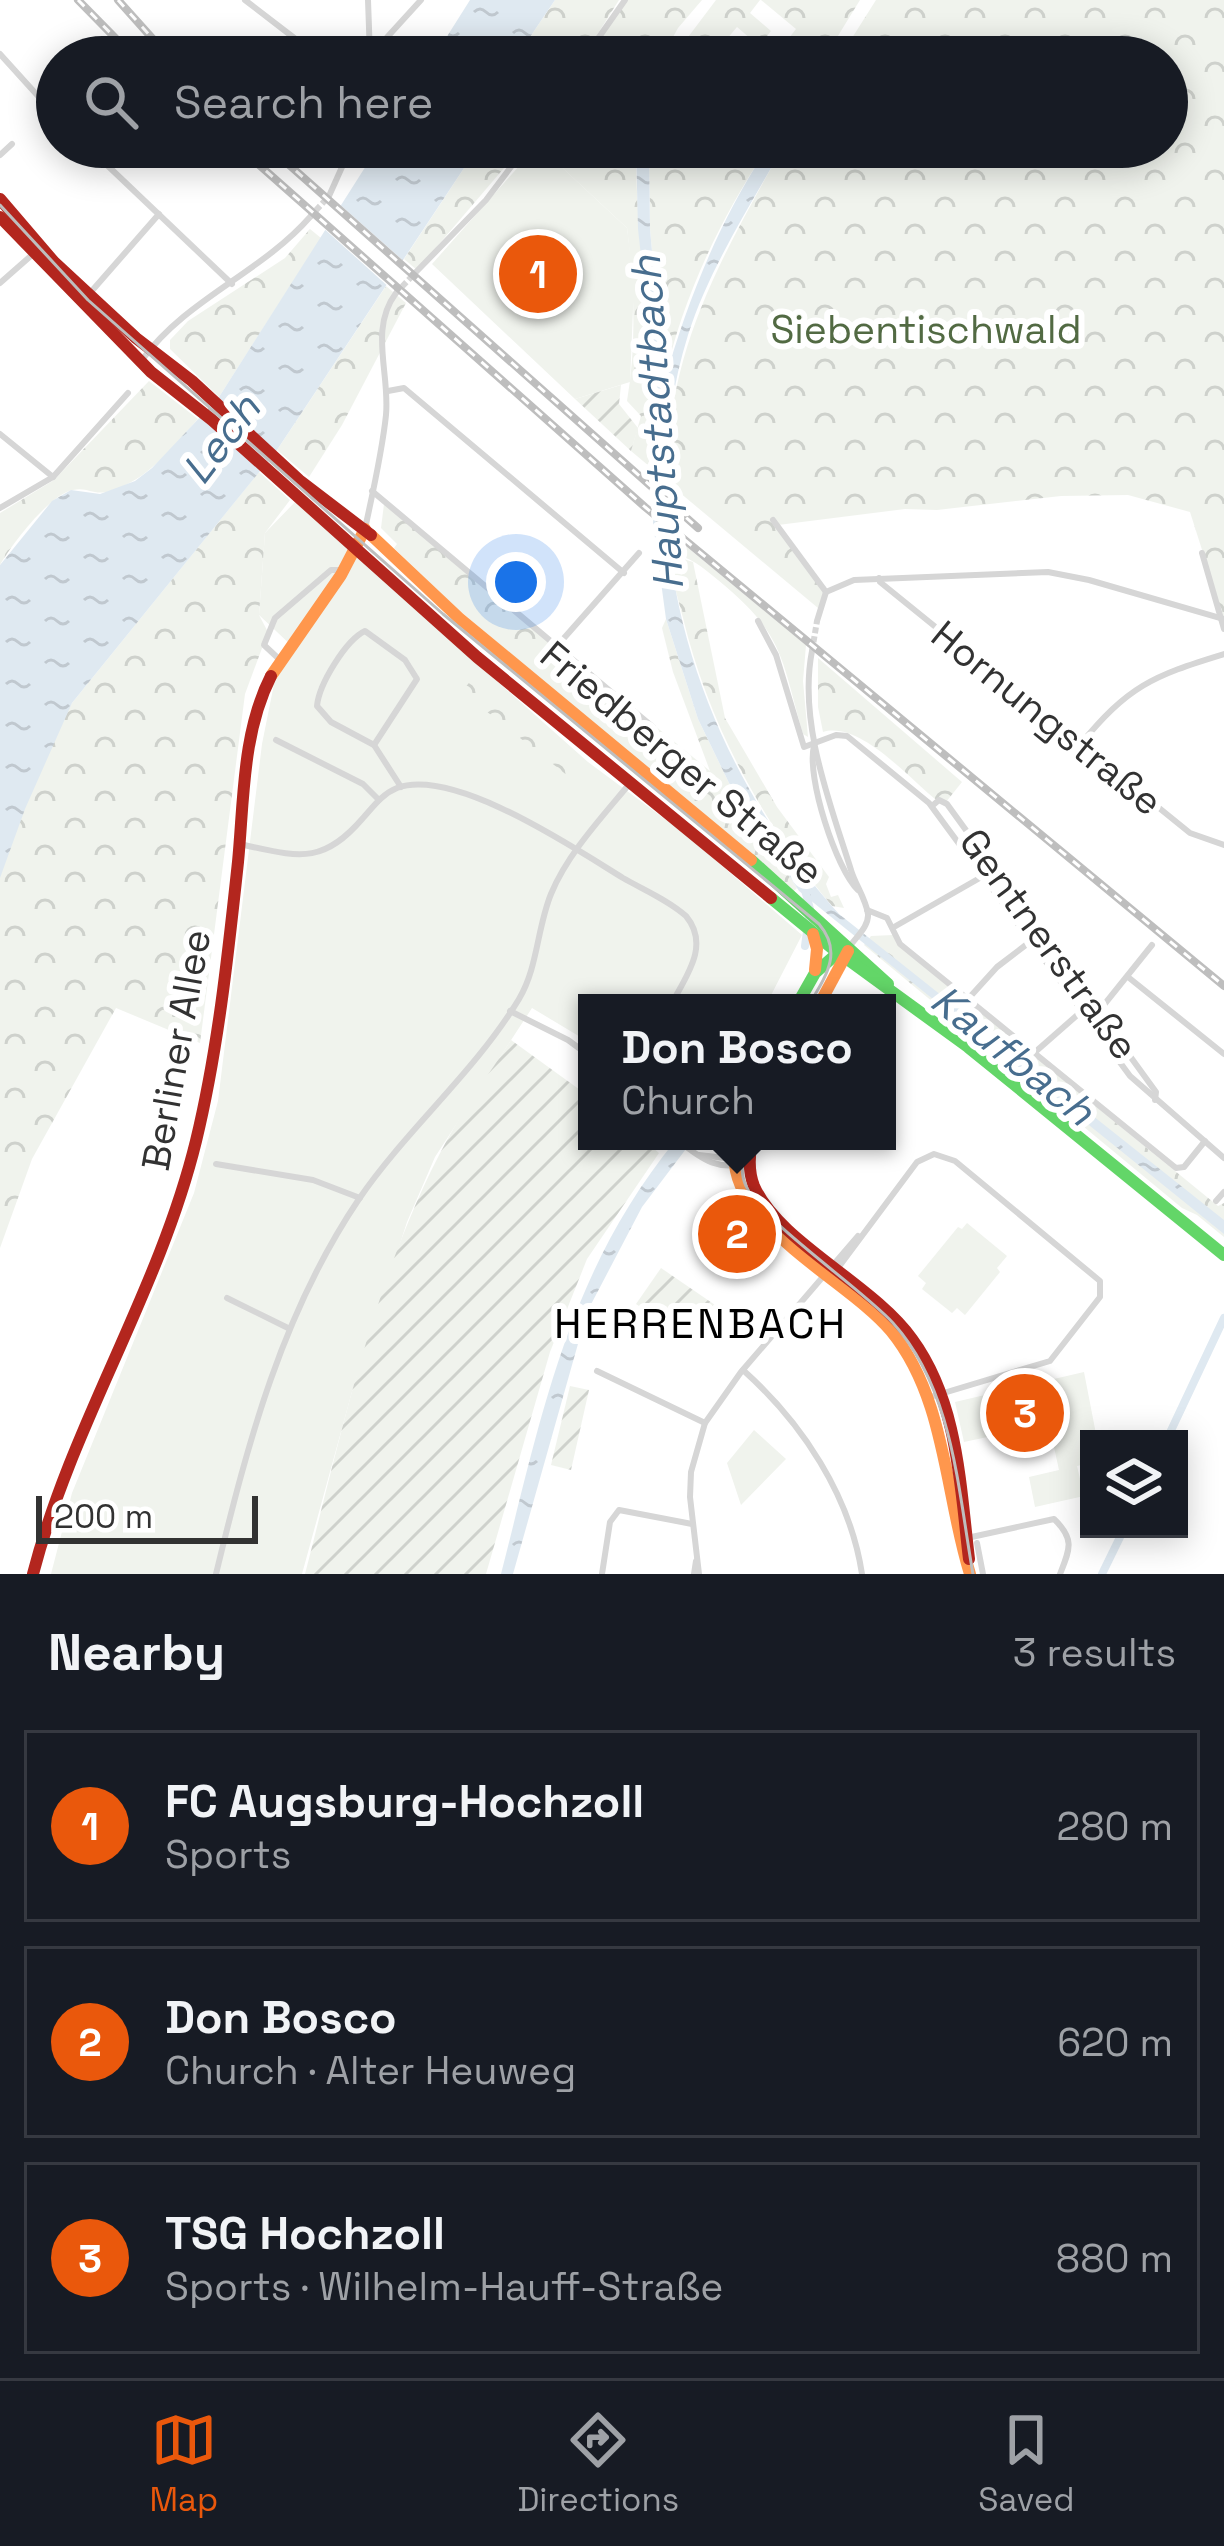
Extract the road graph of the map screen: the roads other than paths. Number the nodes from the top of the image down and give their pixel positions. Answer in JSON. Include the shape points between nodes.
{"nodes":[{"id":1,"x":245,"y":0,"type":"edge"},
{"id":2,"x":368,"y":0,"type":"edge"},
{"id":3,"x":422,"y":0,"type":"edge"},
{"id":4,"x":625,"y":0,"type":"edge"},
{"id":5,"x":292,"y":36,"type":"edge"},
{"id":6,"x":369,"y":36,"type":"edge"},
{"id":7,"x":389,"y":36,"type":"edge"},
{"id":8,"x":600,"y":36,"type":"edge"},
{"id":9,"x":0,"y":54,"type":"edge"},
{"id":10,"x":36,"y":94,"type":"edge"},
{"id":11,"x":12,"y":144,"type":"dead end"},
{"id":12,"x":0,"y":155,"type":"edge"},
{"id":13,"x":110,"y":168,"type":"edge"},
{"id":14,"x":342,"y":168,"type":"edge"},
{"id":15,"x":510,"y":168,"type":"edge"},
{"id":16,"x":329,"y":196,"type":"tunnel mouth"},
{"id":17,"x":0,"y":199,"type":"edge"},
{"id":18,"x":159,"y":214,"type":"junction"},
{"id":19,"x":0,"y":217,"type":"edge"},
{"id":20,"x":310,"y":217,"type":"tunnel mouth"},
{"id":21,"x":33,"y":254,"type":"junction"},
{"id":22,"x":416,"y":272,"type":"tunnel mouth"},
{"id":23,"x":0,"y":283,"type":"edge"},
{"id":24,"x":232,"y":284,"type":"junction"},
{"id":25,"x":396,"y":293,"type":"tunnel mouth"},
{"id":26,"x":88,"y":295,"type":"junction"},
{"id":27,"x":146,"y":354,"type":"junction"},
{"id":28,"x":388,"y":391,"type":"junction"},
{"id":29,"x":128,"y":393,"type":"dead end"},
{"id":30,"x":0,"y":434,"type":"edge"},
{"id":31,"x":53,"y":477,"type":"junction"},
{"id":32,"x":295,"y":485,"type":"junction"},
{"id":33,"x":372,"y":490,"type":"junction"},
{"id":34,"x":0,"y":508,"type":"edge"},
{"id":35,"x":773,"y":520,"type":"dead end"},
{"id":36,"x":365,"y":529,"type":"junction"},
{"id":37,"x":358,"y":549,"type":"junction"},
{"id":38,"x":1202,"y":553,"type":"dead end"},
{"id":39,"x":639,"y":554,"type":"dead end"},
{"id":40,"x":340,"y":569,"type":"junction"},
{"id":41,"x":623,"y":572,"type":"junction"},
{"id":42,"x":879,"y":578,"type":"junction"},
{"id":43,"x":826,"y":592,"type":"junction"},
{"id":44,"x":1222,"y":618,"type":"edge"},
{"id":45,"x":758,"y":621,"type":"dead end"},
{"id":46,"x":817,"y":621,"type":"tunnel mouth"},
{"id":47,"x":1224,"y":629,"type":"edge"},
{"id":48,"x":557,"y":646,"type":"junction"},
{"id":49,"x":812,"y":651,"type":"tunnel mouth"},
{"id":50,"x":1224,"y":654,"type":"edge"},
{"id":51,"x":279,"y":659,"type":"junction"},
{"id":52,"x":653,"y":727,"type":"dead end"},
{"id":53,"x":276,"y":740,"type":"dead end"},
{"id":54,"x":815,"y":743,"type":"junction"},
{"id":55,"x":374,"y":745,"type":"junction"},
{"id":56,"x":1079,"y":746,"type":"junction"},
{"id":57,"x":804,"y":747,"type":"junction"},
{"id":58,"x":811,"y":759,"type":"junction"},
{"id":59,"x":632,"y":781,"type":"junction"},
{"id":60,"x":401,"y":787,"type":"junction"},
{"id":61,"x":379,"y":800,"type":"junction"},
{"id":62,"x":932,"y":806,"type":"junction"},
{"id":63,"x":239,"y":844,"type":"junction"},
{"id":64,"x":1224,"y":845,"type":"edge"},
{"id":65,"x":578,"y":850,"type":"junction"},
{"id":66,"x":994,"y":869,"type":"junction"},
{"id":67,"x":984,"y":875,"type":"junction"},
{"id":68,"x":859,"y":891,"type":"junction"},
{"id":69,"x":866,"y":910,"type":"junction"},
{"id":70,"x":895,"y":927,"type":"junction"},
{"id":71,"x":818,"y":932,"type":"junction"},
{"id":72,"x":1031,"y":941,"type":"junction"},
{"id":73,"x":1152,"y":945,"type":"dead end"},
{"id":74,"x":847,"y":949,"type":"junction"},
{"id":75,"x":815,"y":973,"type":"junction"},
{"id":76,"x":1128,"y":977,"type":"junction"},
{"id":77,"x":676,"y":994,"type":"edge"},
{"id":78,"x":803,"y":994,"type":"edge"},
{"id":79,"x":824,"y":994,"type":"edge"},
{"id":80,"x":968,"y":998,"type":"junction"},
{"id":81,"x":1083,"y":1010,"type":"junction"},
{"id":82,"x":510,"y":1011,"type":"junction"},
{"id":83,"x":1099,"y":1012,"type":"junction"},
{"id":84,"x":1091,"y":1022,"type":"junction"},
{"id":85,"x":578,"y":1047,"type":"edge"},
{"id":86,"x":1034,"y":1054,"type":"junction"},
{"id":87,"x":1224,"y":1054,"type":"edge"},
{"id":88,"x":1155,"y":1100,"type":"junction"},
{"id":89,"x":1205,"y":1142,"type":"junction"},
{"id":90,"x":691,"y":1150,"type":"edge"},
{"id":91,"x":750,"y":1151,"type":"edge"},
{"id":92,"x":734,"y":1154,"type":"edge"},
{"id":93,"x":1224,"y":1158,"type":"edge"},
{"id":94,"x":216,"y":1164,"type":"dead end"},
{"id":95,"x":1224,"y":1192,"type":"edge"},
{"id":96,"x":360,"y":1198,"type":"junction"},
{"id":97,"x":1216,"y":1201,"type":"dead end"},
{"id":98,"x":1224,"y":1255,"type":"edge"},
{"id":99,"x":833,"y":1268,"type":"junction"},
{"id":100,"x":227,"y":1298,"type":"dead end"},
{"id":101,"x":289,"y":1328,"type":"junction"},
{"id":102,"x":743,"y":1370,"type":"junction"},
{"id":103,"x":597,"y":1371,"type":"dead end"},
{"id":104,"x":934,"y":1395,"type":"junction"},
{"id":105,"x":705,"y":1423,"type":"junction"},
{"id":106,"x":692,"y":1524,"type":"junction"},
{"id":107,"x":967,"y":1540,"type":"junction"},
{"id":108,"x":33,"y":1574,"type":"edge"},
{"id":109,"x":216,"y":1574,"type":"edge"},
{"id":110,"x":602,"y":1574,"type":"edge"},
{"id":111,"x":696,"y":1574,"type":"edge"},
{"id":112,"x":862,"y":1574,"type":"edge"},
{"id":113,"x":971,"y":1574,"type":"edge"},
{"id":114,"x":983,"y":1574,"type":"edge"},
{"id":115,"x":1060,"y":1574,"type":"edge"}],
"edges":[{"from":1,"to":5,"type":"street"},
{"from":2,"to":6,"type":"street"},
{"from":3,"to":7,"type":"street"},
{"from":4,"to":8,"type":"street"},
{"from":9,"to":10,"type":"street"},
{"from":11,"to":12,"type":"street"},
{"from":13,"to":18,"type":"street"},
{"from":14,"to":16,"type":"street"},
{"from":15,"to":22,"type":"street"},
{"from":17,"to":26,"type":"main road","name":"Friedberger Straße"},
{"from":18,"to":24,"type":"street"},
{"from":18,"to":26,"type":"street"},
{"from":19,"to":21,"type":"main road","name":"Friedberger Straße"},
{"from":20,"to":24,"type":"street"},
{"from":21,"to":23,"type":"street"},
{"from":21,"to":27,"type":"main road","name":"Friedberger Straße"},
{"from":24,"to":27,"type":"street"},
{"from":25,"to":28,"type":"street","via":[[382,327]]},
{"from":26,"to":27,"type":"main road","name":"Friedberger Straße"},
{"from":27,"to":32,"type":"main road","name":"Friedberger Straße","via":[[179,396]]},
{"from":27,"to":32,"type":"main road","name":"Friedberger Straße","via":[[192,381]]},
{"from":28,"to":33,"type":"street"},
{"from":28,"to":41,"type":"street","via":[[404,388]]},
{"from":29,"to":31,"type":"street"},
{"from":30,"to":31,"type":"street"},
{"from":31,"to":34,"type":"street"},
{"from":32,"to":36,"type":"main road","name":"Friedberger Straße"},
{"from":32,"to":37,"type":"main road","name":"Friedberger Straße"},
{"from":33,"to":36,"type":"street"},
{"from":33,"to":48,"type":"street"},
{"from":35,"to":43,"type":"street"},
{"from":36,"to":37,"type":"main road","name":"Berliner Allee"},
{"from":36,"to":71,"type":"main road","name":"Friedberger Straße","via":[[459,618],[792,894]]},
{"from":37,"to":40,"type":"main road","name":"Berliner Allee"},
{"from":37,"to":59,"type":"main road","name":"Friedberger Straße"},
{"from":38,"to":44,"type":"street"},
{"from":39,"to":41,"type":"street"},
{"from":40,"to":51,"type":"main road","name":"Berliner Allee"},
{"from":40,"to":51,"type":"street","name":"Berliner Allee","via":[[275,618],[263,645]]},
{"from":41,"to":48,"type":"street"},
{"from":42,"to":43,"type":"street"},
{"from":42,"to":44,"type":"street","via":[[1048,572]]},
{"from":42,"to":56,"type":"street","name":"Hornungstraße"},
{"from":43,"to":46,"type":"street"},
{"from":44,"to":47,"type":"street"},
{"from":45,"to":57,"type":"street"},
{"from":48,"to":52,"type":"street"},
{"from":49,"to":54,"type":"street"},
{"from":50,"to":56,"type":"street","via":[[1141,684]]},
{"from":51,"to":63,"type":"main road","name":"Berliner Allee","via":[[257,707]]},
{"from":53,"to":61,"type":"street","via":[[369,787]]},
{"from":54,"to":57,"type":"street"},
{"from":54,"to":58,"type":"street"},
{"from":54,"to":62,"type":"street","name":"Gentnerstraße","via":[[848,736]]},
{"from":54,"to":68,"type":"street"},
{"from":55,"to":55,"type":"street","via":[[417,679],[394,650],[363,631],[317,706]]},
{"from":55,"to":60,"type":"street"},
{"from":56,"to":64,"type":"street","name":"Hornungstraße","via":[[1190,832]]},
{"from":57,"to":58,"type":"street"},
{"from":58,"to":68,"type":"street","via":[[839,866]]},
{"from":59,"to":65,"type":"street"},
{"from":59,"to":71,"type":"main road","name":"Friedberger Straße"},
{"from":60,"to":61,"type":"street"},
{"from":60,"to":65,"type":"street","via":[[464,795]]},
{"from":61,"to":63,"type":"street","via":[[343,842],[318,854]]},
{"from":62,"to":66,"type":"street","name":"Gentnerstraße","via":[[947,804]]},
{"from":62,"to":67,"type":"street","name":"Gentnerstraße"},
{"from":63,"to":108,"type":"main road","name":"Berliner Allee","via":[[187,1175],[54,1492]]},
{"from":65,"to":77,"type":"street","via":[[694,926],[696,954]]},
{"from":65,"to":82,"type":"street","via":[[552,892],[528,979]]},
{"from":66,"to":67,"type":"street"},
{"from":66,"to":83,"type":"street","name":"Gentnerstraße"},
{"from":67,"to":70,"type":"street"},
{"from":67,"to":72,"type":"street","name":"Gentnerstraße"},
{"from":68,"to":69,"type":"street"},
{"from":69,"to":70,"type":"street"},
{"from":69,"to":74,"type":"street"},
{"from":70,"to":80,"type":"street","via":[[900,944]]},
{"from":71,"to":74,"type":"main road","name":"Friedberger Straße"},
{"from":71,"to":75,"type":"main road"},
{"from":72,"to":80,"type":"street"},
{"from":72,"to":81,"type":"street","name":"Gentnerstraße"},
{"from":73,"to":76,"type":"street"},
{"from":74,"to":75,"type":"main road"},
{"from":74,"to":79,"type":"main road"},
{"from":74,"to":98,"type":"main road","name":"Friedberger Straße"},
{"from":75,"to":78,"type":"main road"},
{"from":76,"to":83,"type":"street"},
{"from":76,"to":87,"type":"street"},
{"from":80,"to":86,"type":"street"},
{"from":81,"to":84,"type":"street","name":"Gentnerstraße"},
{"from":81,"to":86,"type":"street"},
{"from":82,"to":85,"type":"street"},
{"from":82,"to":96,"type":"street"},
{"from":83,"to":84,"type":"street"},
{"from":83,"to":88,"type":"street","name":"Gentnerstraße"},
{"from":84,"to":88,"type":"street","name":"Gentnerstraße"},
{"from":86,"to":89,"type":"street","via":[[1176,1168]]},
{"from":88,"to":89,"type":"street","name":"Gentnerstraße"},
{"from":89,"to":93,"type":"street","name":"Gentnerstraße"},
{"from":90,"to":92,"type":"street"},
{"from":91,"to":92,"type":"main road"},
{"from":91,"to":99,"type":"main road","via":[[752,1184],[765,1203]]},
{"from":92,"to":99,"type":"main road","via":[[739,1188],[752,1206]]},
{"from":94,"to":96,"type":"street","via":[[313,1180]]},
{"from":95,"to":97,"type":"street"},
{"from":96,"to":101,"type":"street"},
{"from":99,"to":102,"type":"street"},
{"from":99,"to":104,"type":"main road","via":[[891,1331]]},
{"from":99,"to":104,"type":"street","via":[[917,1162],[941,1154],[1100,1281],[1100,1297],[1049,1361]]},
{"from":100,"to":101,"type":"street"},
{"from":101,"to":109,"type":"street"},
{"from":102,"to":105,"type":"street"},
{"from":102,"to":112,"type":"street","via":[[802,1435],[834,1486]]},
{"from":103,"to":105,"type":"street"},
{"from":104,"to":107,"type":"main road","via":[[964,1486]]},
{"from":105,"to":106,"type":"street","via":[[691,1472]]},
{"from":106,"to":110,"type":"street","via":[[620,1510],[610,1522]]},
{"from":106,"to":111,"type":"street"},
{"from":107,"to":113,"type":"main road"},
{"from":107,"to":114,"type":"street"},
{"from":107,"to":115,"type":"street","via":[[1054,1519],[1071,1546]]}]}
